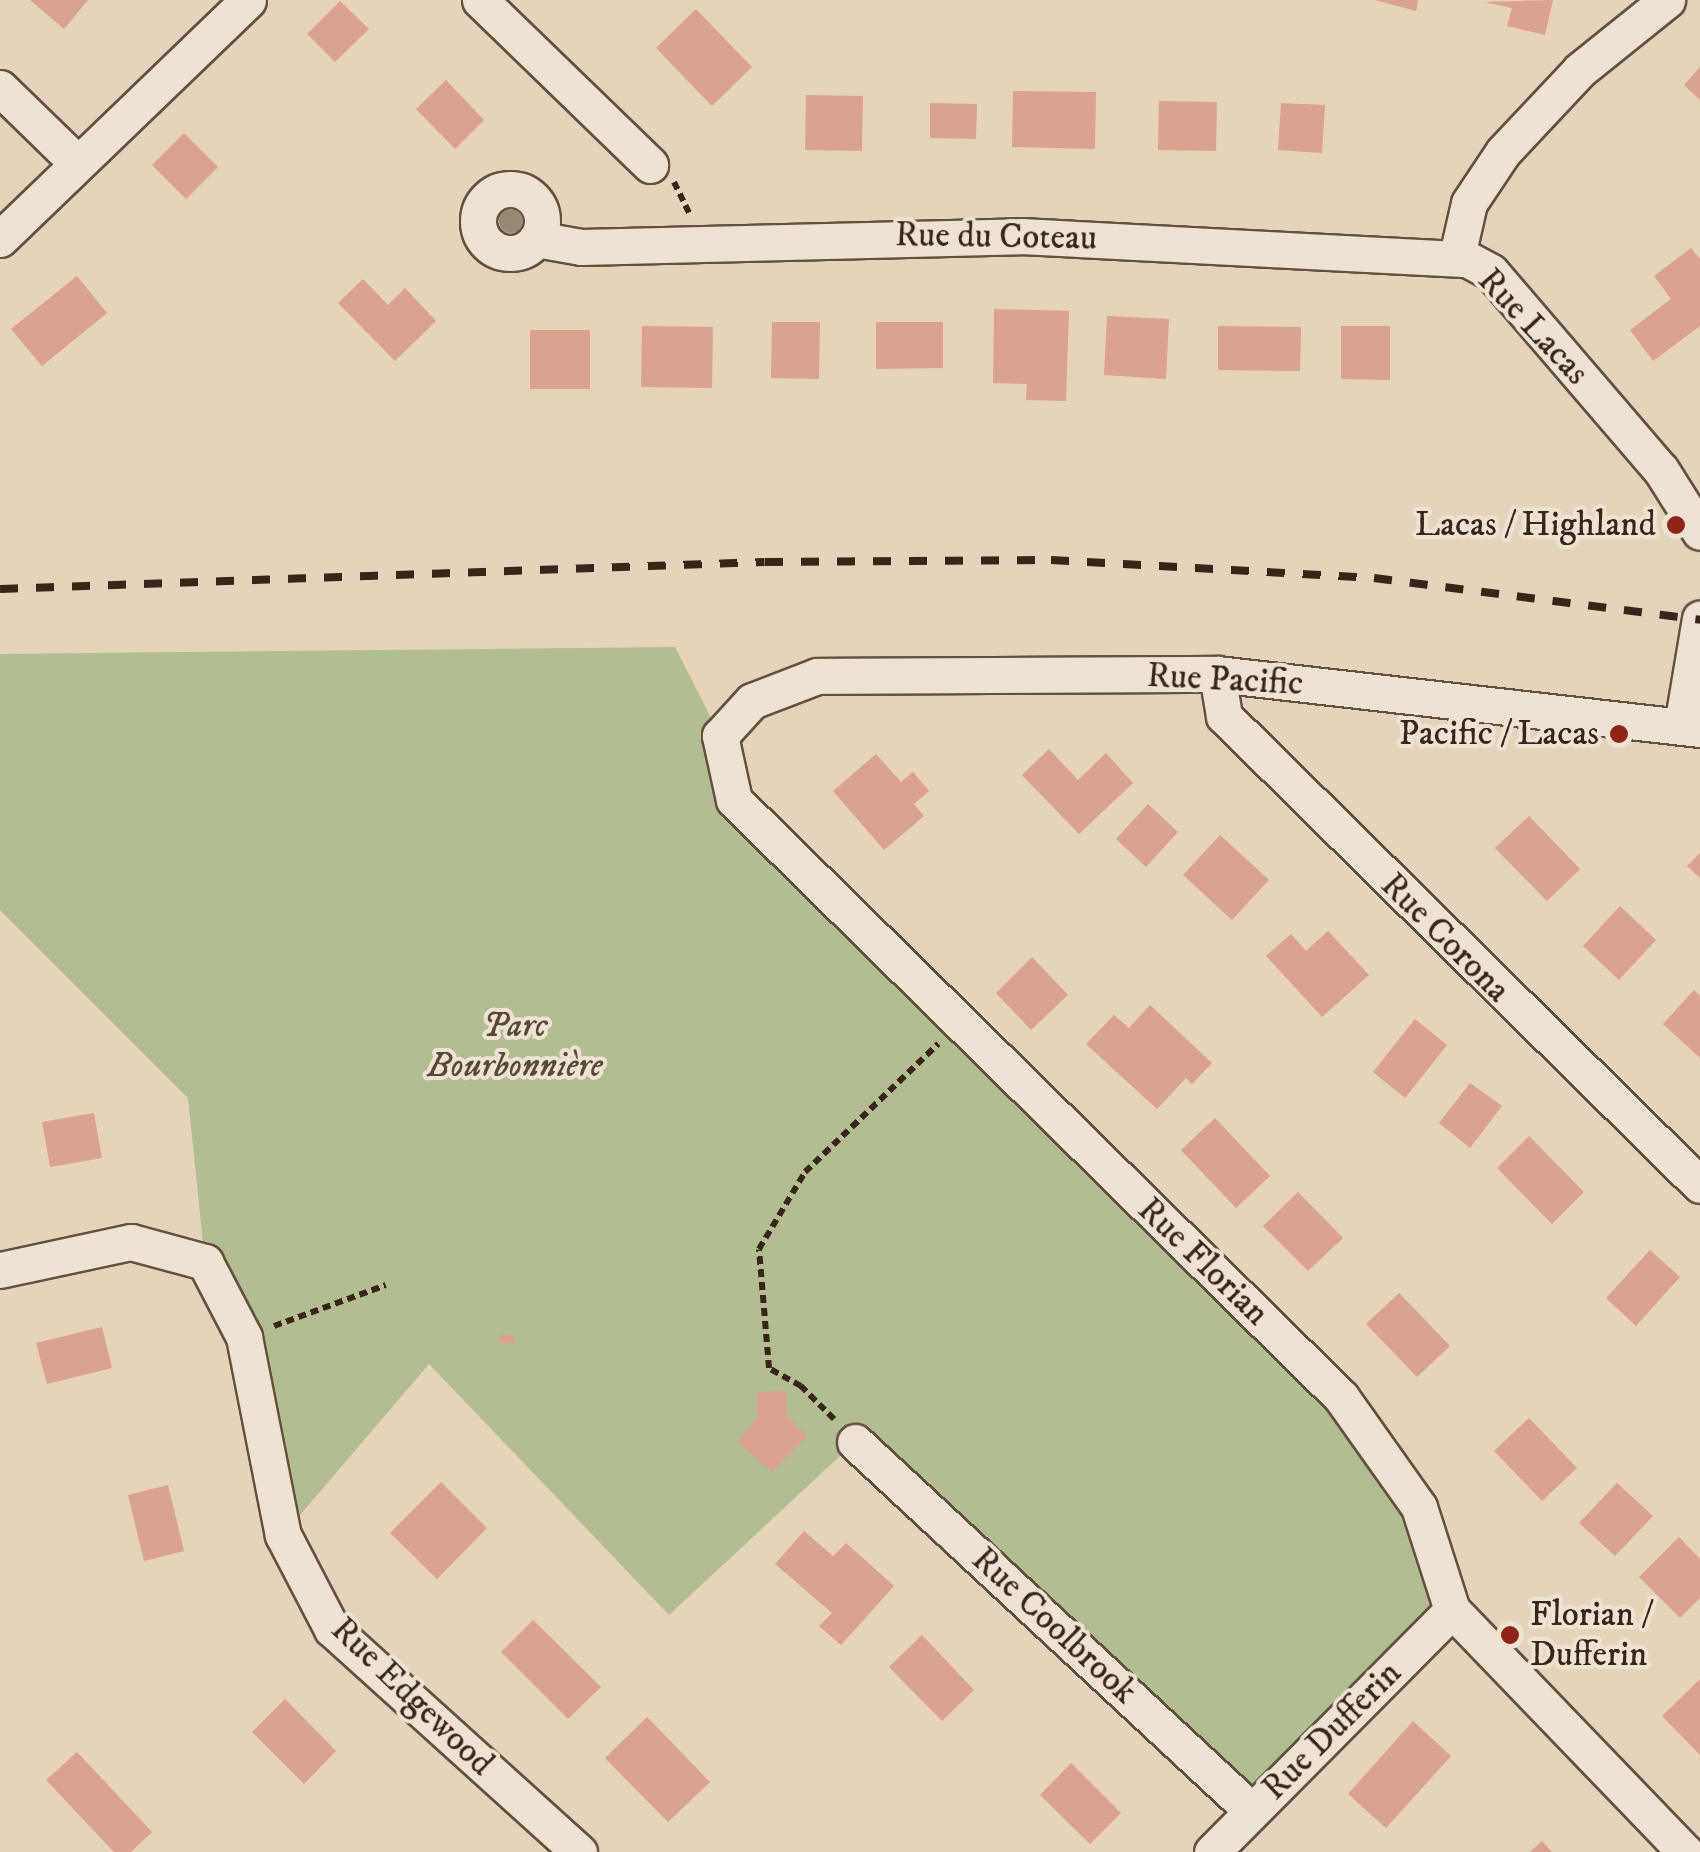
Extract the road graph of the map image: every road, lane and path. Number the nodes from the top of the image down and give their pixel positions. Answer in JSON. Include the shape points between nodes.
{"nodes":[{"id":1,"x":248,"y":0,"type":"edge"},
{"id":2,"x":480,"y":0,"type":"edge"},
{"id":3,"x":1668,"y":0,"type":"edge"},
{"id":4,"x":0,"y":88,"type":"edge"},
{"id":5,"x":78,"y":163,"type":"junction"},
{"id":6,"x":657,"y":167,"type":"joint"},
{"id":7,"x":690,"y":222,"type":"dead end"},
{"id":8,"x":0,"y":239,"type":"edge"},
{"id":9,"x":536,"y":239,"type":"dead end"},
{"id":10,"x":1457,"y":256,"type":"junction"},
{"id":11,"x":1700,"y":532,"type":"edge"},
{"id":12,"x":1700,"y":619,"type":"edge"},
{"id":13,"x":1217,"y":674,"type":"junction"},
{"id":14,"x":752,"y":701,"type":"joint"},
{"id":15,"x":1691,"y":727,"type":"edge"},
{"id":16,"x":959,"y":1022,"type":"junction"},
{"id":17,"x":1700,"y":1185,"type":"edge"},
{"id":18,"x":0,"y":1270,"type":"edge"},
{"id":19,"x":386,"y":1285,"type":"dead end"},
{"id":20,"x":244,"y":1337,"type":"junction"},
{"id":21,"x":855,"y":1442,"type":"joint"},
{"id":22,"x":1452,"y":1610,"type":"junction"},
{"id":23,"x":1252,"y":1811,"type":"junction"},
{"id":24,"x":579,"y":1852,"type":"edge"},
{"id":25,"x":1212,"y":1852,"type":"edge"},
{"id":26,"x":1685,"y":1852,"type":"edge"}],
"edges":[{"from":1,"to":5,"type":"street"},
{"from":2,"to":6,"type":"street"},
{"from":3,"to":10,"type":"street","name":"Rue Lacas","via":[[1580,70],[1503,152],[1469,203]]},
{"from":4,"to":5,"type":"street"},
{"from":5,"to":8,"type":"street"},
{"from":6,"to":7,"type":"path","via":[[684,193]]},
{"from":9,"to":10,"type":"street","name":"Rue du Coteau","via":[[581,247],[982,235]]},
{"from":10,"to":11,"type":"street","name":"Rue Lacas","via":[[1490,272],[1661,470]]},
{"from":12,"to":15,"type":"street"},
{"from":13,"to":14,"type":"street","name":"Rue Pacific","via":[[817,676]]},
{"from":13,"to":15,"type":"street","name":"Rue Pacific"},
{"from":13,"to":17,"type":"street","name":"Rue Corona","via":[[1224,716]]},
{"from":14,"to":16,"type":"street","name":"Rue Florian","via":[[720,736],[734,800]]},
{"from":16,"to":21,"type":"path","via":[[805,1172],[759,1249],[769,1368],[802,1386]]},
{"from":16,"to":22,"type":"street","name":"Rue Florian","via":[[1341,1397],[1419,1507]]},
{"from":18,"to":20,"type":"street","name":"Rue Edgewood","via":[[131,1242],[205,1262]]},
{"from":19,"to":20,"type":"path"},
{"from":20,"to":24,"type":"street","name":"Rue Edgewood","via":[[283,1534],[332,1629]]},
{"from":21,"to":23,"type":"street","name":"Rue Coolbrook"},
{"from":22,"to":23,"type":"street","name":"Rue Dufferin"},
{"from":22,"to":26,"type":"street","name":"Rue Florian"},
{"from":23,"to":25,"type":"street","name":"Rue Dufferin"}]}
